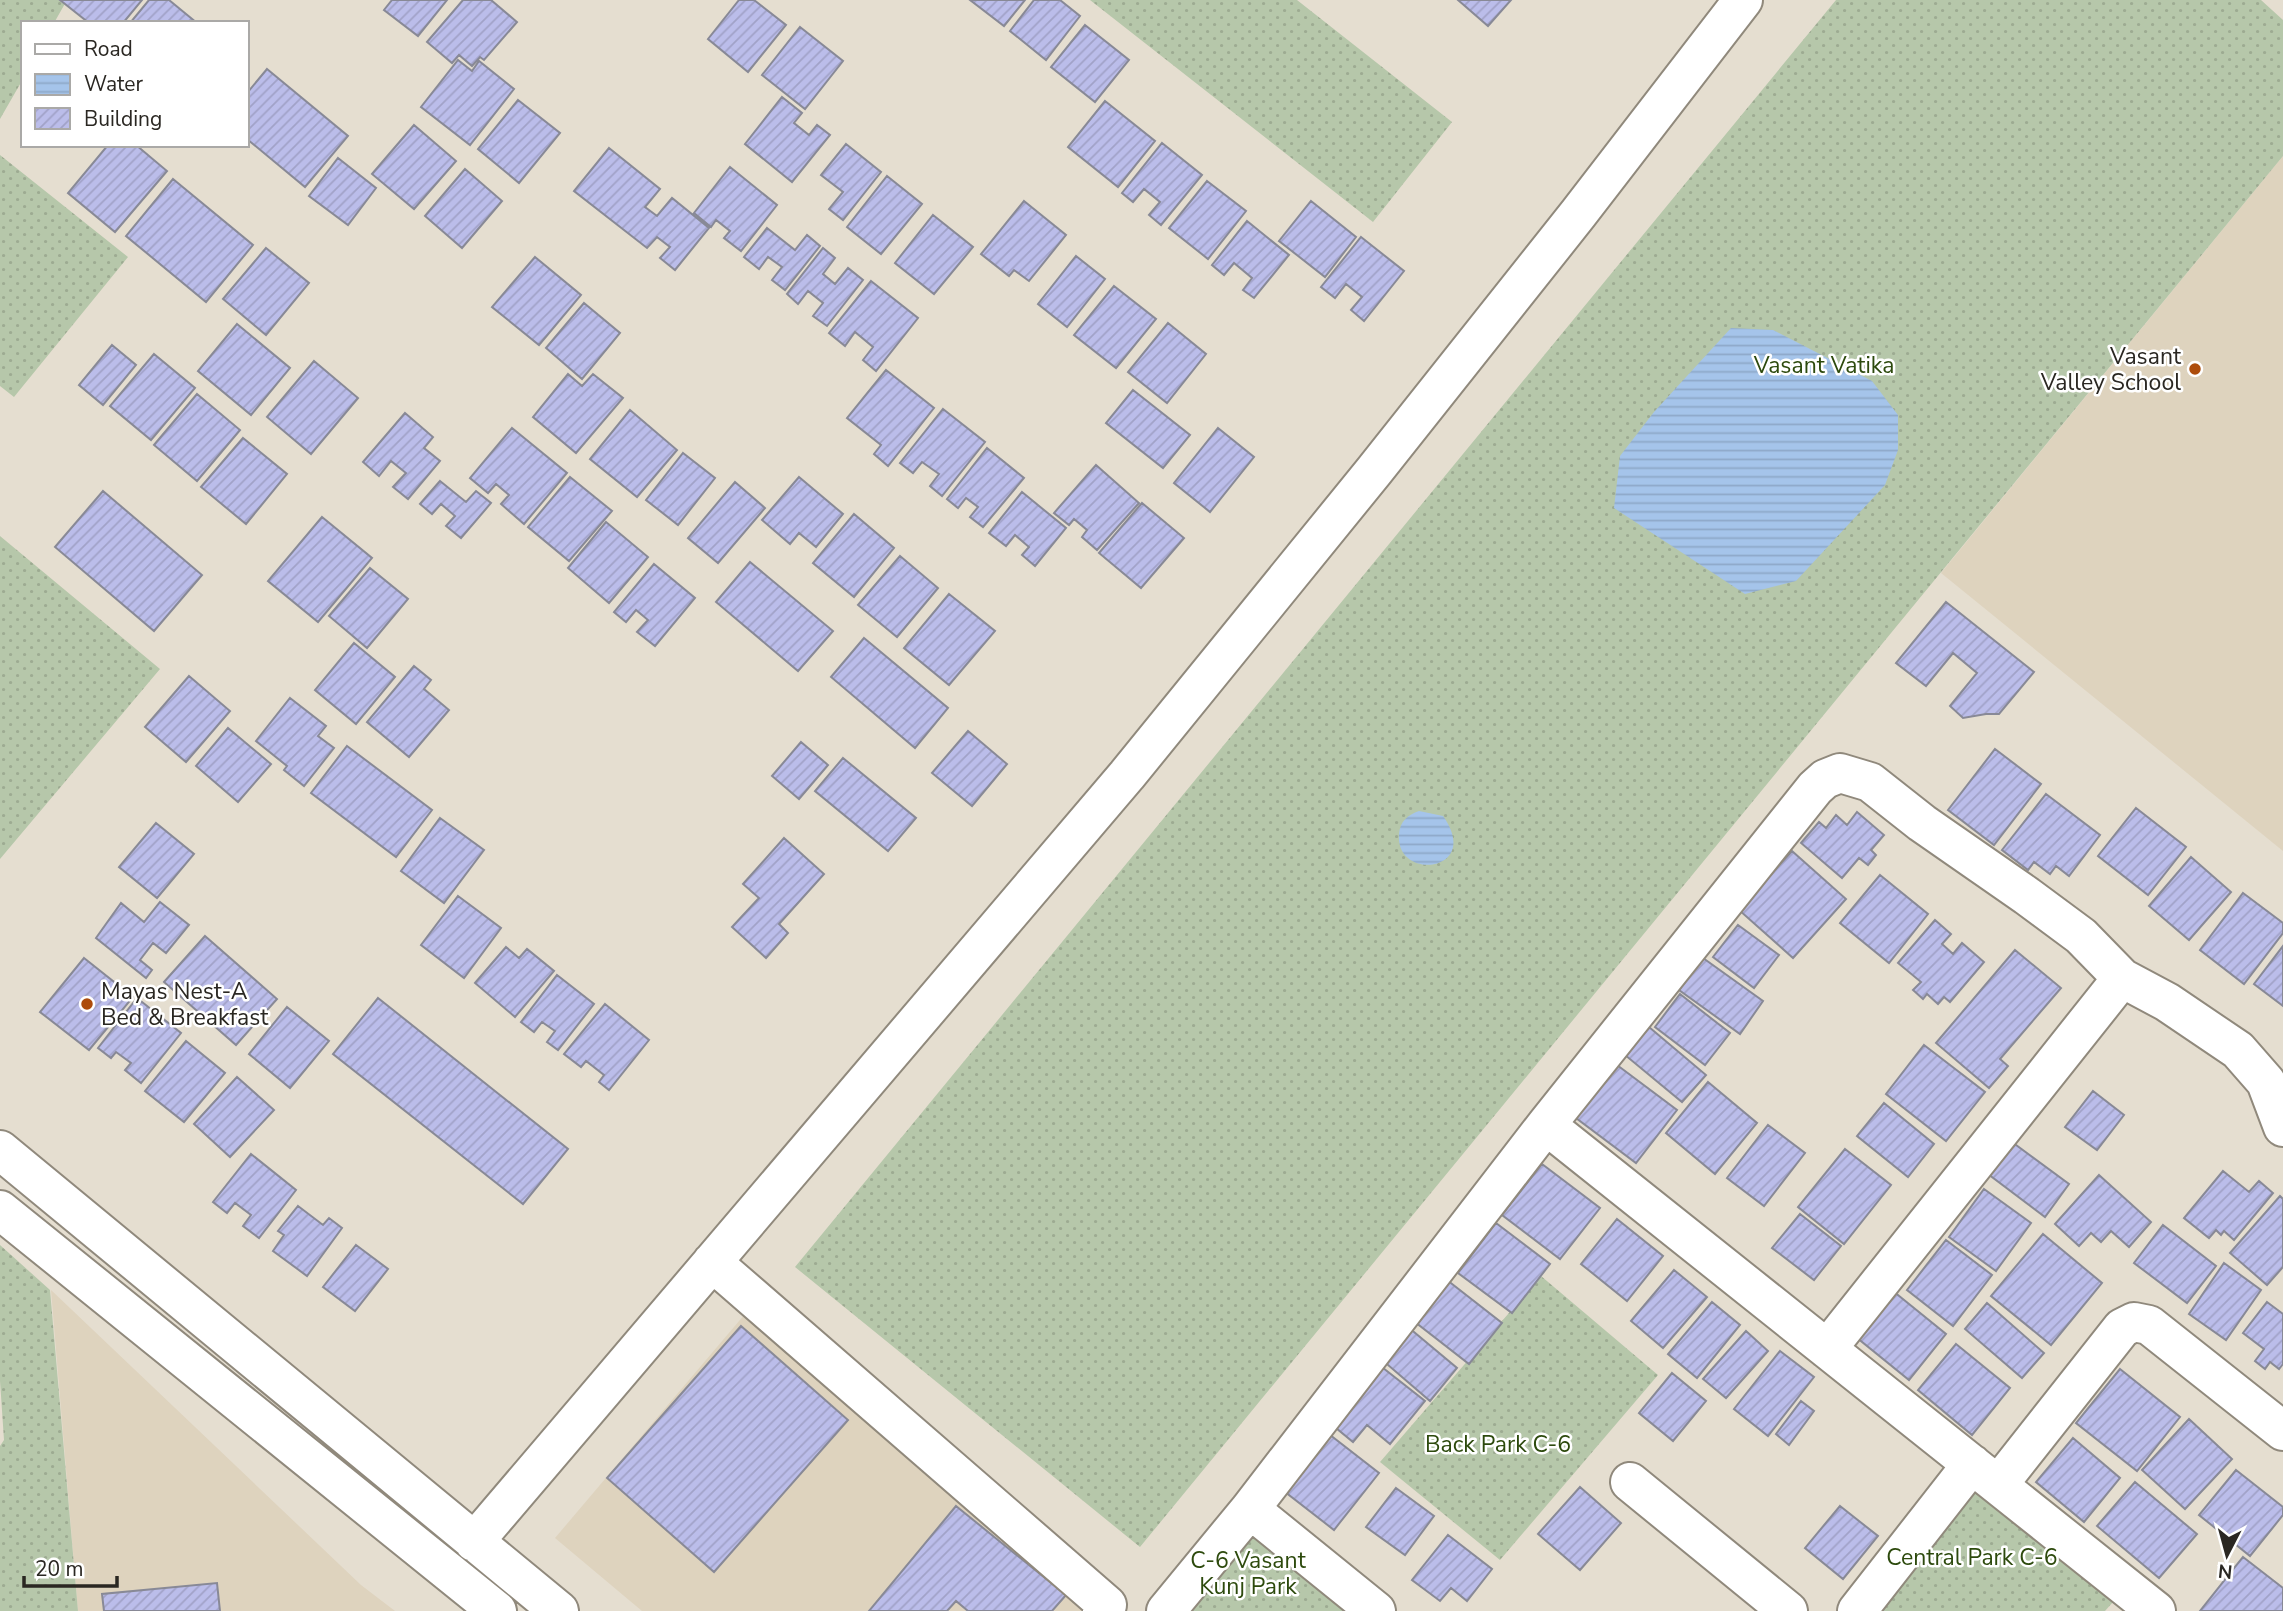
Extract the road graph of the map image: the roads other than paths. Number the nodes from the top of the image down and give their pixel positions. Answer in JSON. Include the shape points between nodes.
{"nodes":[{"id":1,"x":1743,"y":0,"type":"edge"},
{"id":2,"x":2122,"y":978,"type":"junction"},
{"id":3,"x":1546,"y":1125,"type":"junction"},
{"id":4,"x":2283,"y":1127,"type":"edge"},
{"id":5,"x":0,"y":1150,"type":"edge"},
{"id":6,"x":0,"y":1210,"type":"edge"},
{"id":7,"x":712,"y":1262,"type":"junction"},
{"id":8,"x":1827,"y":1349,"type":"junction"},
{"id":9,"x":2283,"y":1431,"type":"edge"},
{"id":10,"x":1985,"y":1475,"type":"junction"},
{"id":11,"x":1630,"y":1482,"type":"dead end"},
{"id":12,"x":1250,"y":1508,"type":"junction"},
{"id":13,"x":474,"y":1542,"type":"junction"},
{"id":14,"x":2133,"y":1604,"type":"edge"},
{"id":15,"x":498,"y":1611,"type":"edge"},
{"id":16,"x":559,"y":1611,"type":"edge"},
{"id":17,"x":1102,"y":1611,"type":"edge"},
{"id":18,"x":1166,"y":1611,"type":"edge"},
{"id":19,"x":1376,"y":1611,"type":"edge"},
{"id":20,"x":1788,"y":1611,"type":"edge"},
{"id":21,"x":1857,"y":1611,"type":"edge"}],
"edges":[{"from":1,"to":7,"type":"street","via":[[1536,268],[1144,754]]},
{"from":2,"to":3,"type":"street","via":[[2081,936],[2027,896],[1870,782],[1840,773],[1815,788]]},
{"from":2,"to":4,"type":"street","via":[[2238,1049],[2266,1082]]},
{"from":2,"to":8,"type":"street"},
{"from":3,"to":8,"type":"street"},
{"from":3,"to":12,"type":"street"},
{"from":5,"to":13,"type":"street"},
{"from":6,"to":15,"type":"street"},
{"from":7,"to":13,"type":"street"},
{"from":7,"to":17,"type":"street","via":[[1107,1605]]},
{"from":8,"to":10,"type":"street"},
{"from":9,"to":10,"type":"street","via":[[2149,1325],[2134,1322],[2122,1328]]},
{"from":10,"to":14,"type":"street"},
{"from":10,"to":21,"type":"street"},
{"from":11,"to":20,"type":"street"},
{"from":12,"to":18,"type":"street"},
{"from":12,"to":19,"type":"street"},
{"from":13,"to":16,"type":"street"}]}
